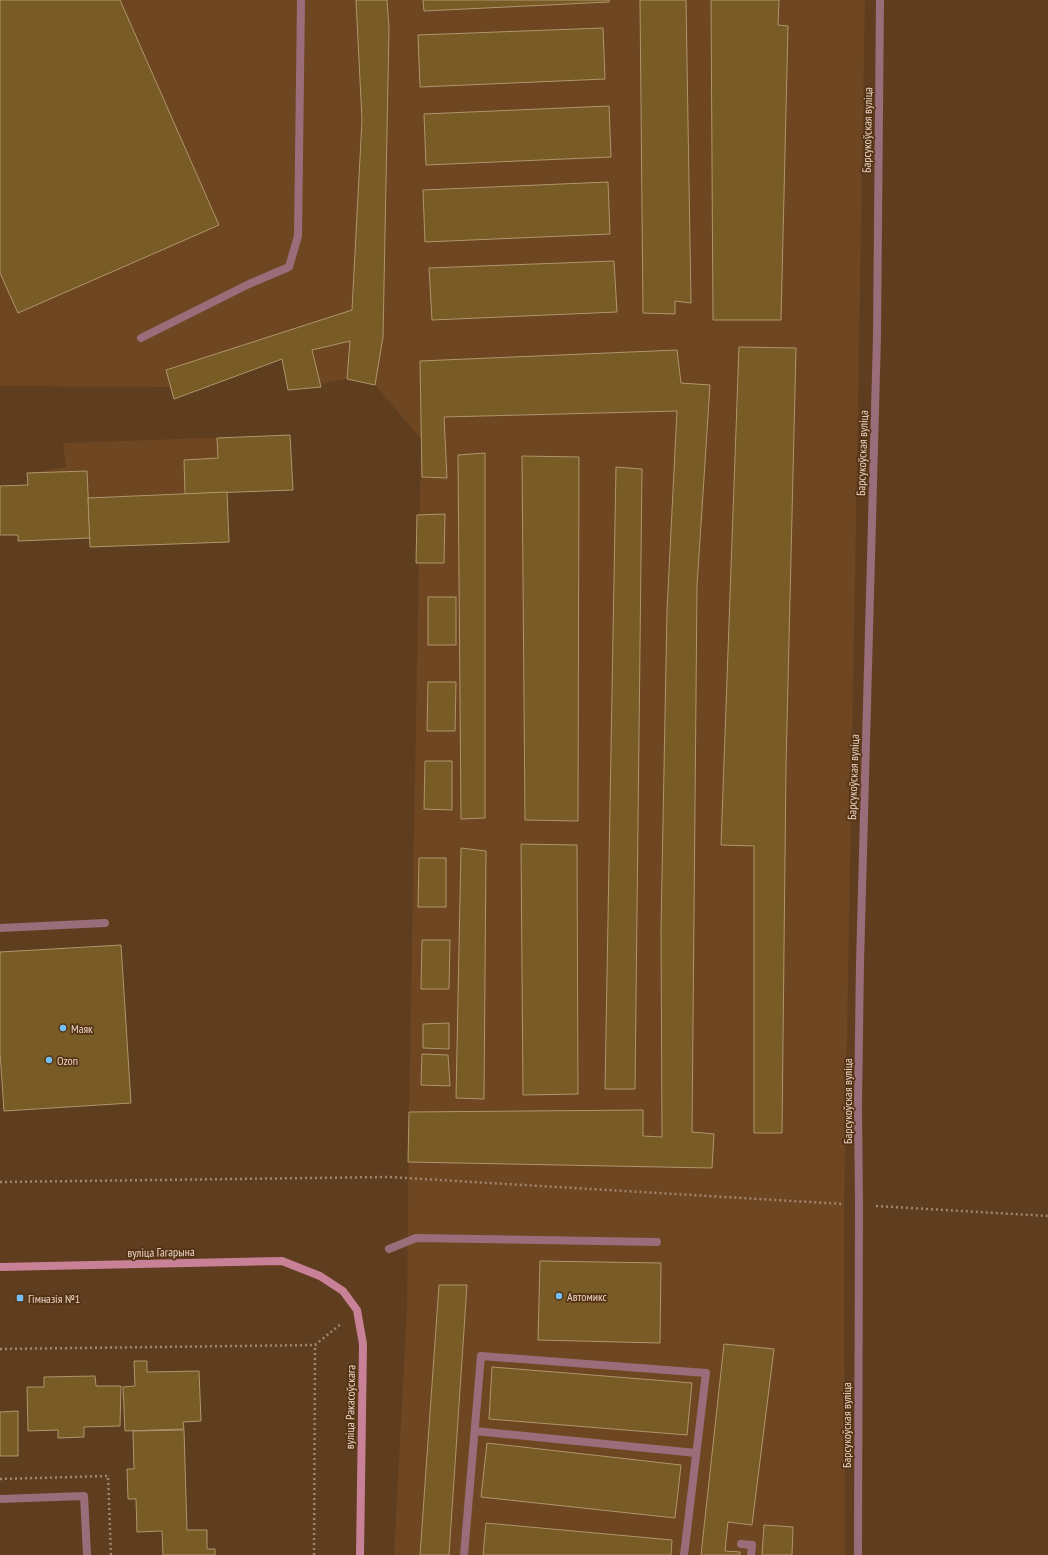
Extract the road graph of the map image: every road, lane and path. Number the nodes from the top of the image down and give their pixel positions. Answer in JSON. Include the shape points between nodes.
{"nodes":[{"id":1,"x":301,"y":0,"type":"edge"},
{"id":2,"x":880,"y":0,"type":"edge"},
{"id":3,"x":141,"y":338,"type":"dead end"},
{"id":4,"x":105,"y":923,"type":"dead end"},
{"id":5,"x":0,"y":928,"type":"edge"},
{"id":6,"x":0,"y":1182,"type":"edge"},
{"id":7,"x":860,"y":1205,"type":"junction"},
{"id":8,"x":1048,"y":1216,"type":"edge"},
{"id":9,"x":657,"y":1242,"type":"dead end"},
{"id":10,"x":389,"y":1248,"type":"dead end"},
{"id":11,"x":0,"y":1268,"type":"edge"},
{"id":12,"x":320,"y":1276,"type":"joint"},
{"id":13,"x":357,"y":1310,"type":"junction"},
{"id":14,"x":315,"y":1345,"type":"junction"},
{"id":15,"x":0,"y":1349,"type":"edge"},
{"id":16,"x":475,"y":1431,"type":"junction"},
{"id":17,"x":696,"y":1453,"type":"junction"},
{"id":18,"x":0,"y":1499,"type":"edge"},
{"id":19,"x":741,"y":1544,"type":"dead end"},
{"id":20,"x":87,"y":1555,"type":"edge"},
{"id":21,"x":314,"y":1555,"type":"edge"},
{"id":22,"x":360,"y":1555,"type":"edge"},
{"id":23,"x":464,"y":1555,"type":"edge"},
{"id":24,"x":684,"y":1555,"type":"edge"},
{"id":25,"x":751,"y":1555,"type":"edge"},
{"id":26,"x":858,"y":1555,"type":"edge"}],
"edges":[{"from":1,"to":3,"type":"lane","via":[[298,236],[289,267]]},
{"from":2,"to":7,"type":"lane","name":"Барсукоўская вуліца","via":[[877,336],[860,963]]},
{"from":4,"to":5,"type":"lane"},
{"from":6,"to":7,"type":"path","via":[[389,1177]]},
{"from":7,"to":8,"type":"path"},
{"from":7,"to":26,"type":"lane","name":"Барсукоўская вуліца"},
{"from":9,"to":10,"type":"lane","via":[[416,1238]]},
{"from":11,"to":12,"type":"main road","name":"вуліца Гагарына","via":[[282,1261]]},
{"from":12,"to":13,"type":"main road","name":"вуліца Ракасоўскага","via":[[343,1291]]},
{"from":13,"to":14,"type":"path"},
{"from":13,"to":22,"type":"main road","name":"вуліца Ракасоўскага","via":[[363,1344]]},
{"from":14,"to":15,"type":"path"},
{"from":14,"to":21,"type":"path"},
{"from":16,"to":17,"type":"lane"},
{"from":16,"to":17,"type":"lane","via":[[481,1356],[706,1373]]},
{"from":16,"to":23,"type":"lane"},
{"from":17,"to":24,"type":"lane"},
{"from":18,"to":20,"type":"lane","via":[[84,1496]]},
{"from":19,"to":25,"type":"lane","via":[[752,1545]]}]}
